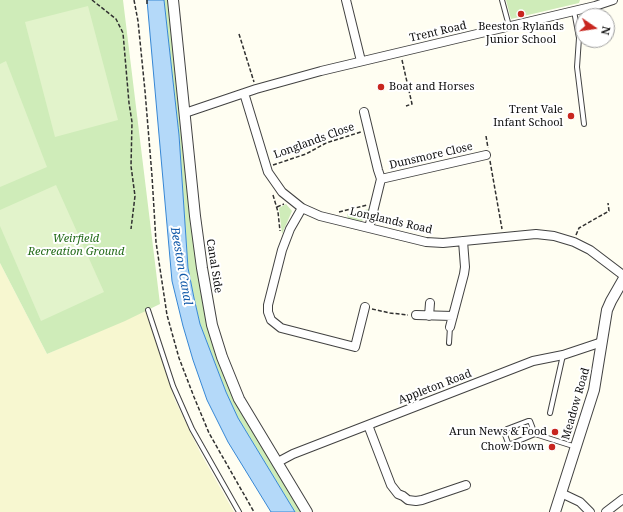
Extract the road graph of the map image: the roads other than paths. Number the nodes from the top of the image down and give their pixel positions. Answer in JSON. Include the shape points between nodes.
{"nodes":[{"id":1,"x":173,"y":0,"type":"edge"},
{"id":2,"x":346,"y":0,"type":"edge"},
{"id":3,"x":502,"y":0,"type":"edge"},
{"id":4,"x":613,"y":0,"type":"edge"},
{"id":5,"x":594,"y":3,"type":"edge"},
{"id":6,"x":574,"y":11,"type":"junction"},
{"id":7,"x":509,"y":27,"type":"junction"},
{"id":8,"x":361,"y":61,"type":"junction"},
{"id":9,"x":244,"y":93,"type":"junction"},
{"id":10,"x":364,"y":112,"type":"dead end"},
{"id":11,"x":185,"y":113,"type":"junction"},
{"id":12,"x":584,"y":124,"type":"dead end"},
{"id":13,"x":487,"y":152,"type":"road end"},
{"id":14,"x":381,"y":179,"type":"junction"},
{"id":15,"x":302,"y":208,"type":"junction"},
{"id":16,"x":370,"y":228,"type":"junction"},
{"id":17,"x":463,"y":241,"type":"junction"},
{"id":18,"x":623,"y":275,"type":"edge"},
{"id":19,"x":623,"y":280,"type":"edge"},
{"id":20,"x":430,"y":303,"type":"dead end"},
{"id":21,"x":365,"y":307,"type":"road end"},
{"id":22,"x":148,"y":310,"type":"dead end"},
{"id":23,"x":416,"y":315,"type":"road end"},
{"id":24,"x":429,"y":316,"type":"junction"},
{"id":25,"x":453,"y":316,"type":"junction"},
{"id":26,"x":450,"y":327,"type":"joint"},
{"id":27,"x":602,"y":342,"type":"junction"},
{"id":28,"x":449,"y":343,"type":"dead end"},
{"id":29,"x":563,"y":355,"type":"junction"},
{"id":30,"x":550,"y":413,"type":"dead end"},
{"id":31,"x":368,"y":425,"type":"junction"},
{"id":32,"x":535,"y":434,"type":"junction"},
{"id":33,"x":576,"y":447,"type":"junction"},
{"id":34,"x":278,"y":462,"type":"junction"},
{"id":35,"x":466,"y":485,"type":"dead end"},
{"id":36,"x":561,"y":493,"type":"junction"},
{"id":37,"x":623,"y":499,"type":"edge"},
{"id":38,"x":239,"y":512,"type":"edge"},
{"id":39,"x":307,"y":512,"type":"edge"},
{"id":40,"x":555,"y":512,"type":"edge"},
{"id":41,"x":590,"y":512,"type":"edge"},
{"id":42,"x":606,"y":512,"type":"edge"}],
"edges":[{"from":1,"to":11,"type":"street","name":"Canal Side"},
{"from":2,"to":8,"type":"street"},
{"from":3,"to":7,"type":"lane"},
{"from":4,"to":5,"type":"street","name":"Trent Road"},
{"from":5,"to":6,"type":"street","name":"Trent Road"},
{"from":6,"to":7,"type":"street","name":"Trent Road"},
{"from":6,"to":12,"type":"lane","via":[[579,38],[577,67]]},
{"from":7,"to":8,"type":"street","name":"Trent Road"},
{"from":8,"to":9,"type":"street","name":"Trent Road"},
{"from":9,"to":11,"type":"street","name":"Trent Road"},
{"from":9,"to":15,"type":"street","name":"Longlands Road","via":[[266,167],[282,192]]},
{"from":10,"to":14,"type":"street","name":"Dunsmore Close"},
{"from":11,"to":34,"type":"street","name":"Canal Side","via":[[195,216],[212,325],[239,399]]},
{"from":13,"to":14,"type":"street","name":"Dunsmore Close"},
{"from":14,"to":16,"type":"street","name":"Dunsmore Close"},
{"from":15,"to":16,"type":"street","name":"Longlands Road","via":[[315,214]]},
{"from":15,"to":21,"type":"street","via":[[290,228],[282,250],[268,305],[271,320],[281,328],[355,347]]},
{"from":16,"to":17,"type":"street","name":"Longlands Road","via":[[417,241]]},
{"from":17,"to":18,"type":"street","name":"Longlands Road","via":[[536,234],[554,236],[574,242],[597,254]]},
{"from":17,"to":25,"type":"street","via":[[464,274]]},
{"from":19,"to":27,"type":"street","name":"Meadow Road","via":[[610,301]]},
{"from":20,"to":24,"type":"street"},
{"from":22,"to":38,"type":"lane","via":[[173,386],[192,429]]},
{"from":23,"to":24,"type":"street"},
{"from":24,"to":25,"type":"street"},
{"from":25,"to":26,"type":"street"},
{"from":26,"to":28,"type":"lane"},
{"from":27,"to":29,"type":"street","name":"Appleton Road"},
{"from":27,"to":33,"type":"street","name":"Meadow Road","via":[[594,390]]},
{"from":29,"to":30,"type":"lane"},
{"from":29,"to":31,"type":"street","name":"Appleton Road","via":[[533,361]]},
{"from":31,"to":34,"type":"street","name":"Appleton Road"},
{"from":31,"to":35,"type":"street","via":[[391,485],[398,494],[416,501]]},
{"from":32,"to":32,"type":"lane","via":[[511,444],[508,443],[504,432],[528,421]]},
{"from":32,"to":33,"type":"lane"},
{"from":33,"to":36,"type":"street","name":"Meadow Road"},
{"from":34,"to":39,"type":"street","name":"Canal Side"},
{"from":36,"to":40,"type":"street","name":"Meadow Road"},
{"from":36,"to":41,"type":"street","via":[[580,502]]},
{"from":37,"to":42,"type":"street"}]}
